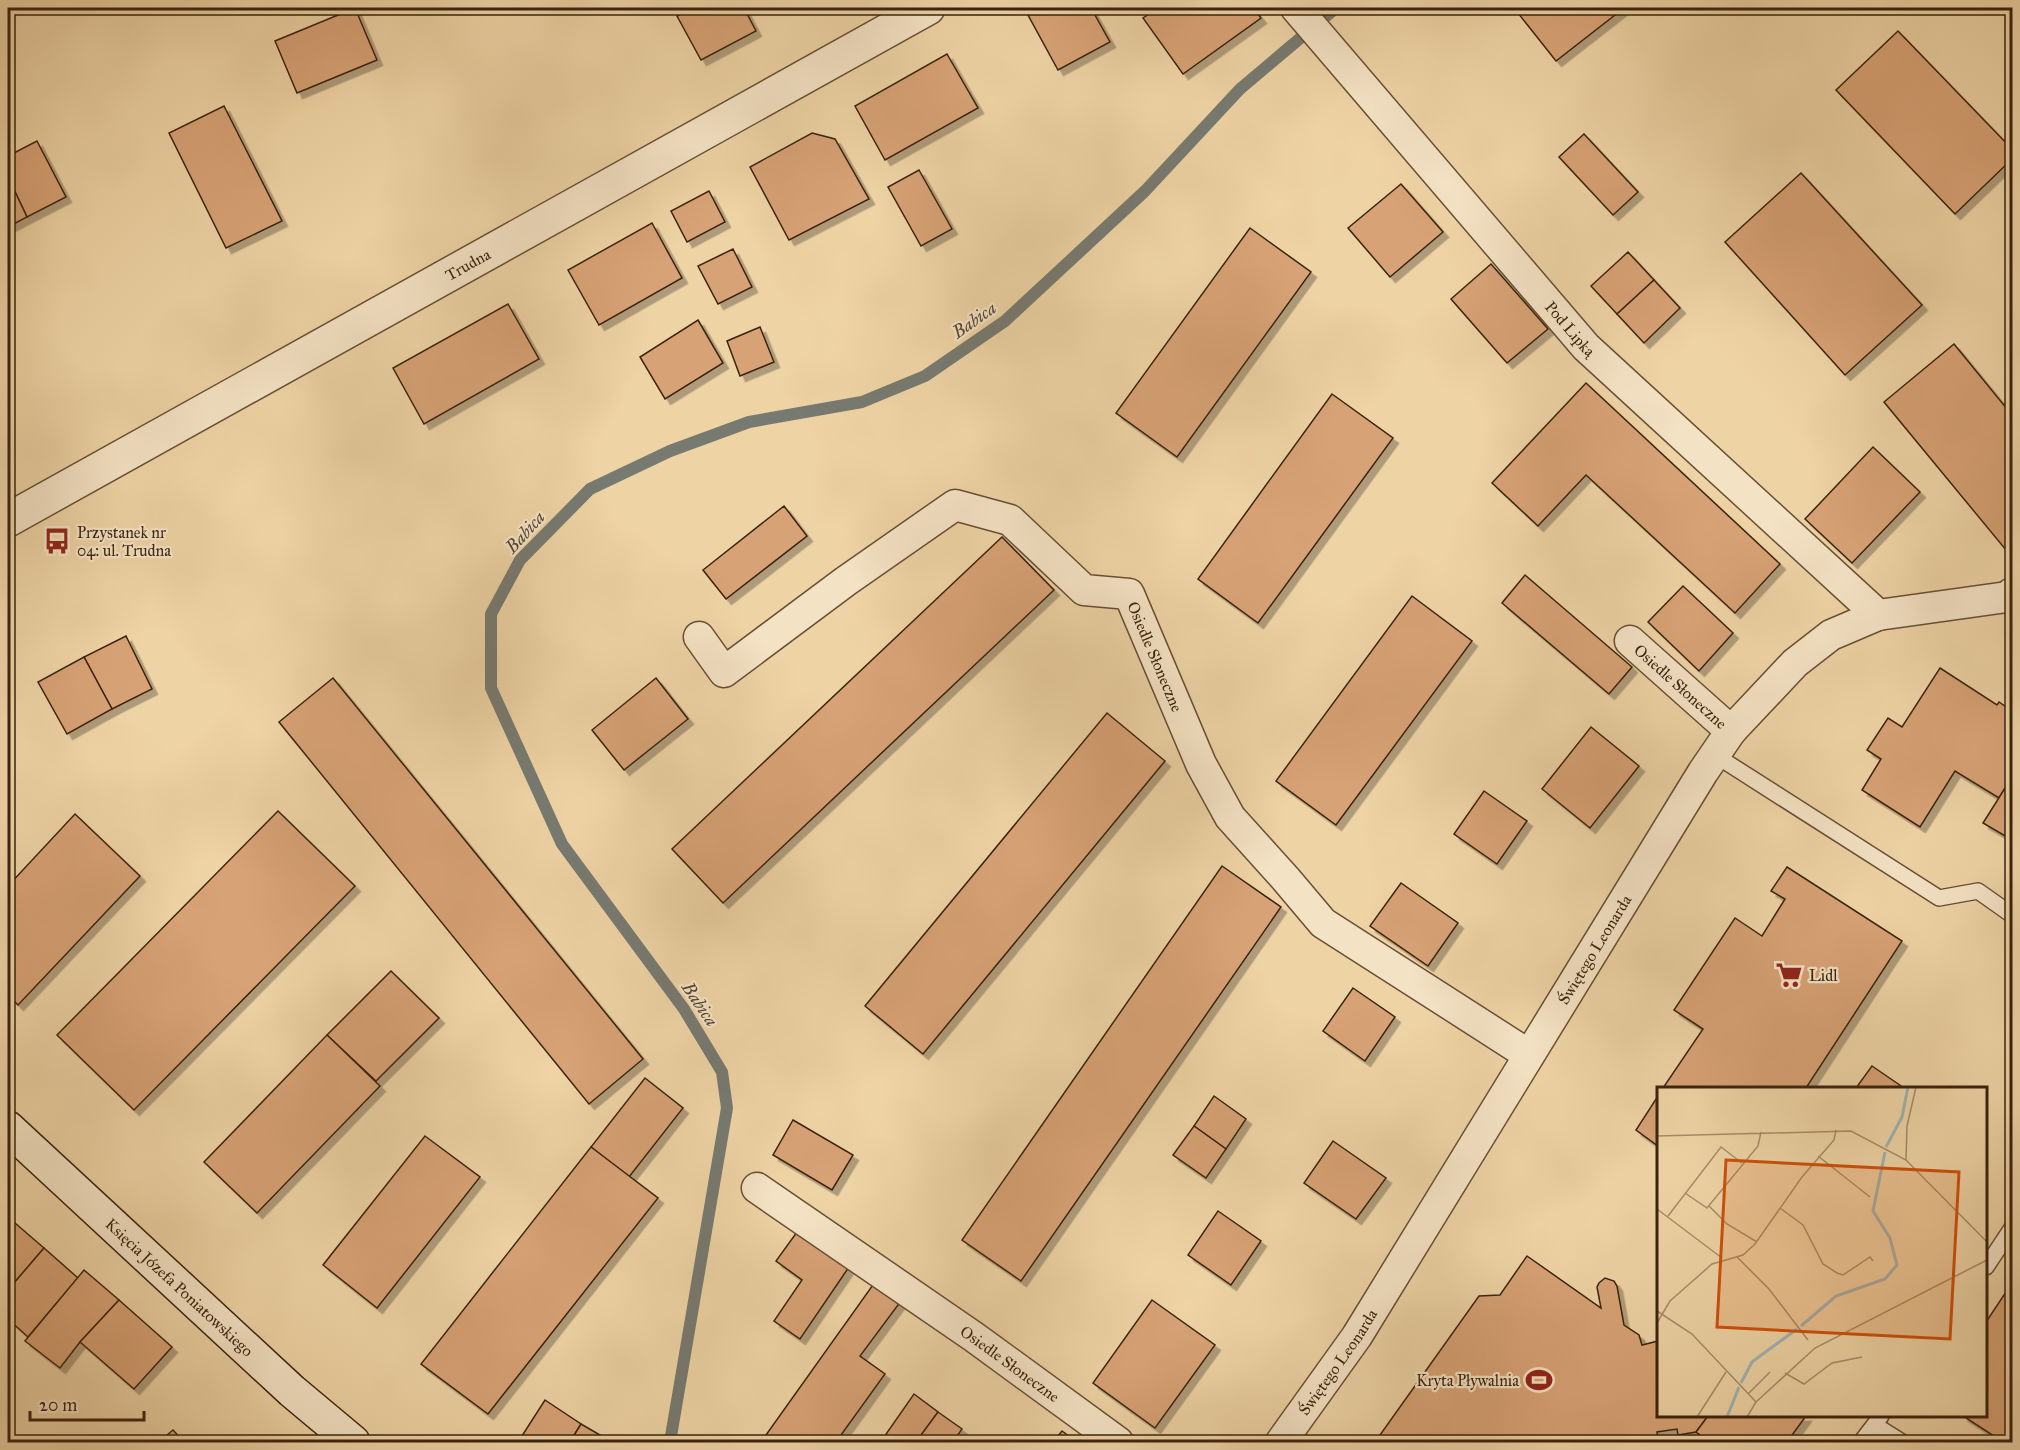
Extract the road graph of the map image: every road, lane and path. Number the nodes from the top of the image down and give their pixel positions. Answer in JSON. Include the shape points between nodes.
{"nodes":[{"id":1,"x":928,"y":8,"type":"edge"},
{"id":2,"x":1297,"y":9,"type":"edge"},
{"id":3,"x":8,"y":520,"type":"edge"},
{"id":4,"x":2011,"y":597,"type":"edge"},
{"id":5,"x":1878,"y":615,"type":"junction"},
{"id":6,"x":699,"y":637,"type":"dead end"},
{"id":7,"x":1630,"y":641,"type":"dead end"},
{"id":8,"x":1723,"y":743,"type":"junction"},
{"id":9,"x":2013,"y":915,"type":"edge"},
{"id":10,"x":1529,"y":1055,"type":"junction"},
{"id":11,"x":8,"y":1128,"type":"edge"},
{"id":12,"x":757,"y":1188,"type":"dead end"},
{"id":13,"x":2013,"y":1228,"type":"edge"},
{"id":14,"x":1987,"y":1266,"type":"edge"},
{"id":15,"x":1878,"y":1420,"type":"edge"},
{"id":16,"x":353,"y":1443,"type":"edge"},
{"id":17,"x":1118,"y":1443,"type":"edge"},
{"id":18,"x":1281,"y":1443,"type":"edge"},
{"id":19,"x":1861,"y":1443,"type":"edge"},
{"id":20,"x":1902,"y":1443,"type":"edge"}],
"edges":[{"from":1,"to":3,"type":"street","name":"Trudna"},
{"from":2,"to":5,"type":"street","name":"Pod Lipką","via":[[1586,346]]},
{"from":4,"to":5,"type":"street","name":"Świętego Leonarda"},
{"from":5,"to":8,"type":"street","name":"Świętego Leonarda","via":[[1832,635],[1795,663]]},
{"from":6,"to":10,"type":"street","name":"Osiedle Słoneczne","via":[[724,672],[955,505],[1010,520],[1084,590],[1129,594],[1201,764],[1230,817],[1323,923]]},
{"from":7,"to":8,"type":"street","name":"Osiedle Słoneczne"},
{"from":8,"to":9,"type":"lane","via":[[1939,898],[1978,891]]},
{"from":8,"to":10,"type":"street","name":"Świętego Leonarda"},
{"from":10,"to":18,"type":"street","name":"Świętego Leonarda","via":[[1357,1336]]},
{"from":11,"to":16,"type":"street","name":"Księcia Józefa Poniatowskiego"},
{"from":12,"to":17,"type":"street","name":"Osiedle Słoneczne","via":[[900,1285]]},
{"from":13,"to":14,"type":"lane"},
{"from":15,"to":19,"type":"lane"},
{"from":15,"to":20,"type":"lane"}]}
